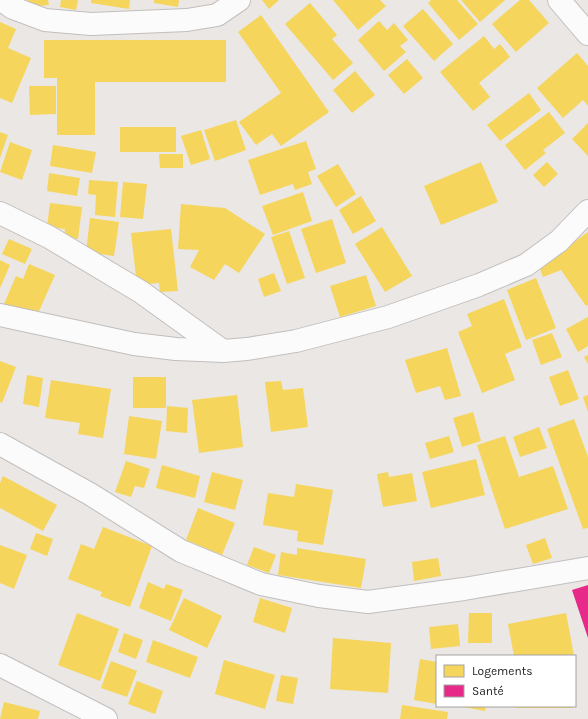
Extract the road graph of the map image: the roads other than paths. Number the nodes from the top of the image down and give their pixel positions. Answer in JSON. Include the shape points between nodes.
{"nodes":[{"id":1,"x":1,"y":0,"type":"edge"},
{"id":2,"x":239,"y":0,"type":"edge"},
{"id":3,"x":559,"y":0,"type":"edge"},
{"id":4,"x":588,"y":34,"type":"edge"},
{"id":5,"x":588,"y":211,"type":"edge"},
{"id":6,"x":0,"y":213,"type":"edge"},
{"id":7,"x":0,"y":315,"type":"edge"},
{"id":8,"x":223,"y":351,"type":"junction"},
{"id":9,"x":0,"y":444,"type":"edge"},
{"id":10,"x":588,"y":568,"type":"edge"},
{"id":11,"x":0,"y":665,"type":"edge"},
{"id":12,"x":106,"y":719,"type":"edge"}],
"edges":[{"from":1,"to":2,"type":"street","via":[[13,8],[45,20],[91,24],[187,20],[217,15]]},
{"from":3,"to":4,"type":"street"},
{"from":5,"to":8,"type":"street","via":[[559,241],[526,265],[479,285],[388,317],[296,341]]},
{"from":6,"to":8,"type":"street","via":[[49,237],[141,292]]},
{"from":7,"to":8,"type":"street","via":[[134,344]]},
{"from":9,"to":10,"type":"street","via":[[90,494],[181,550],[261,584],[319,596],[368,602]]},
{"from":11,"to":12,"type":"street"}]}
